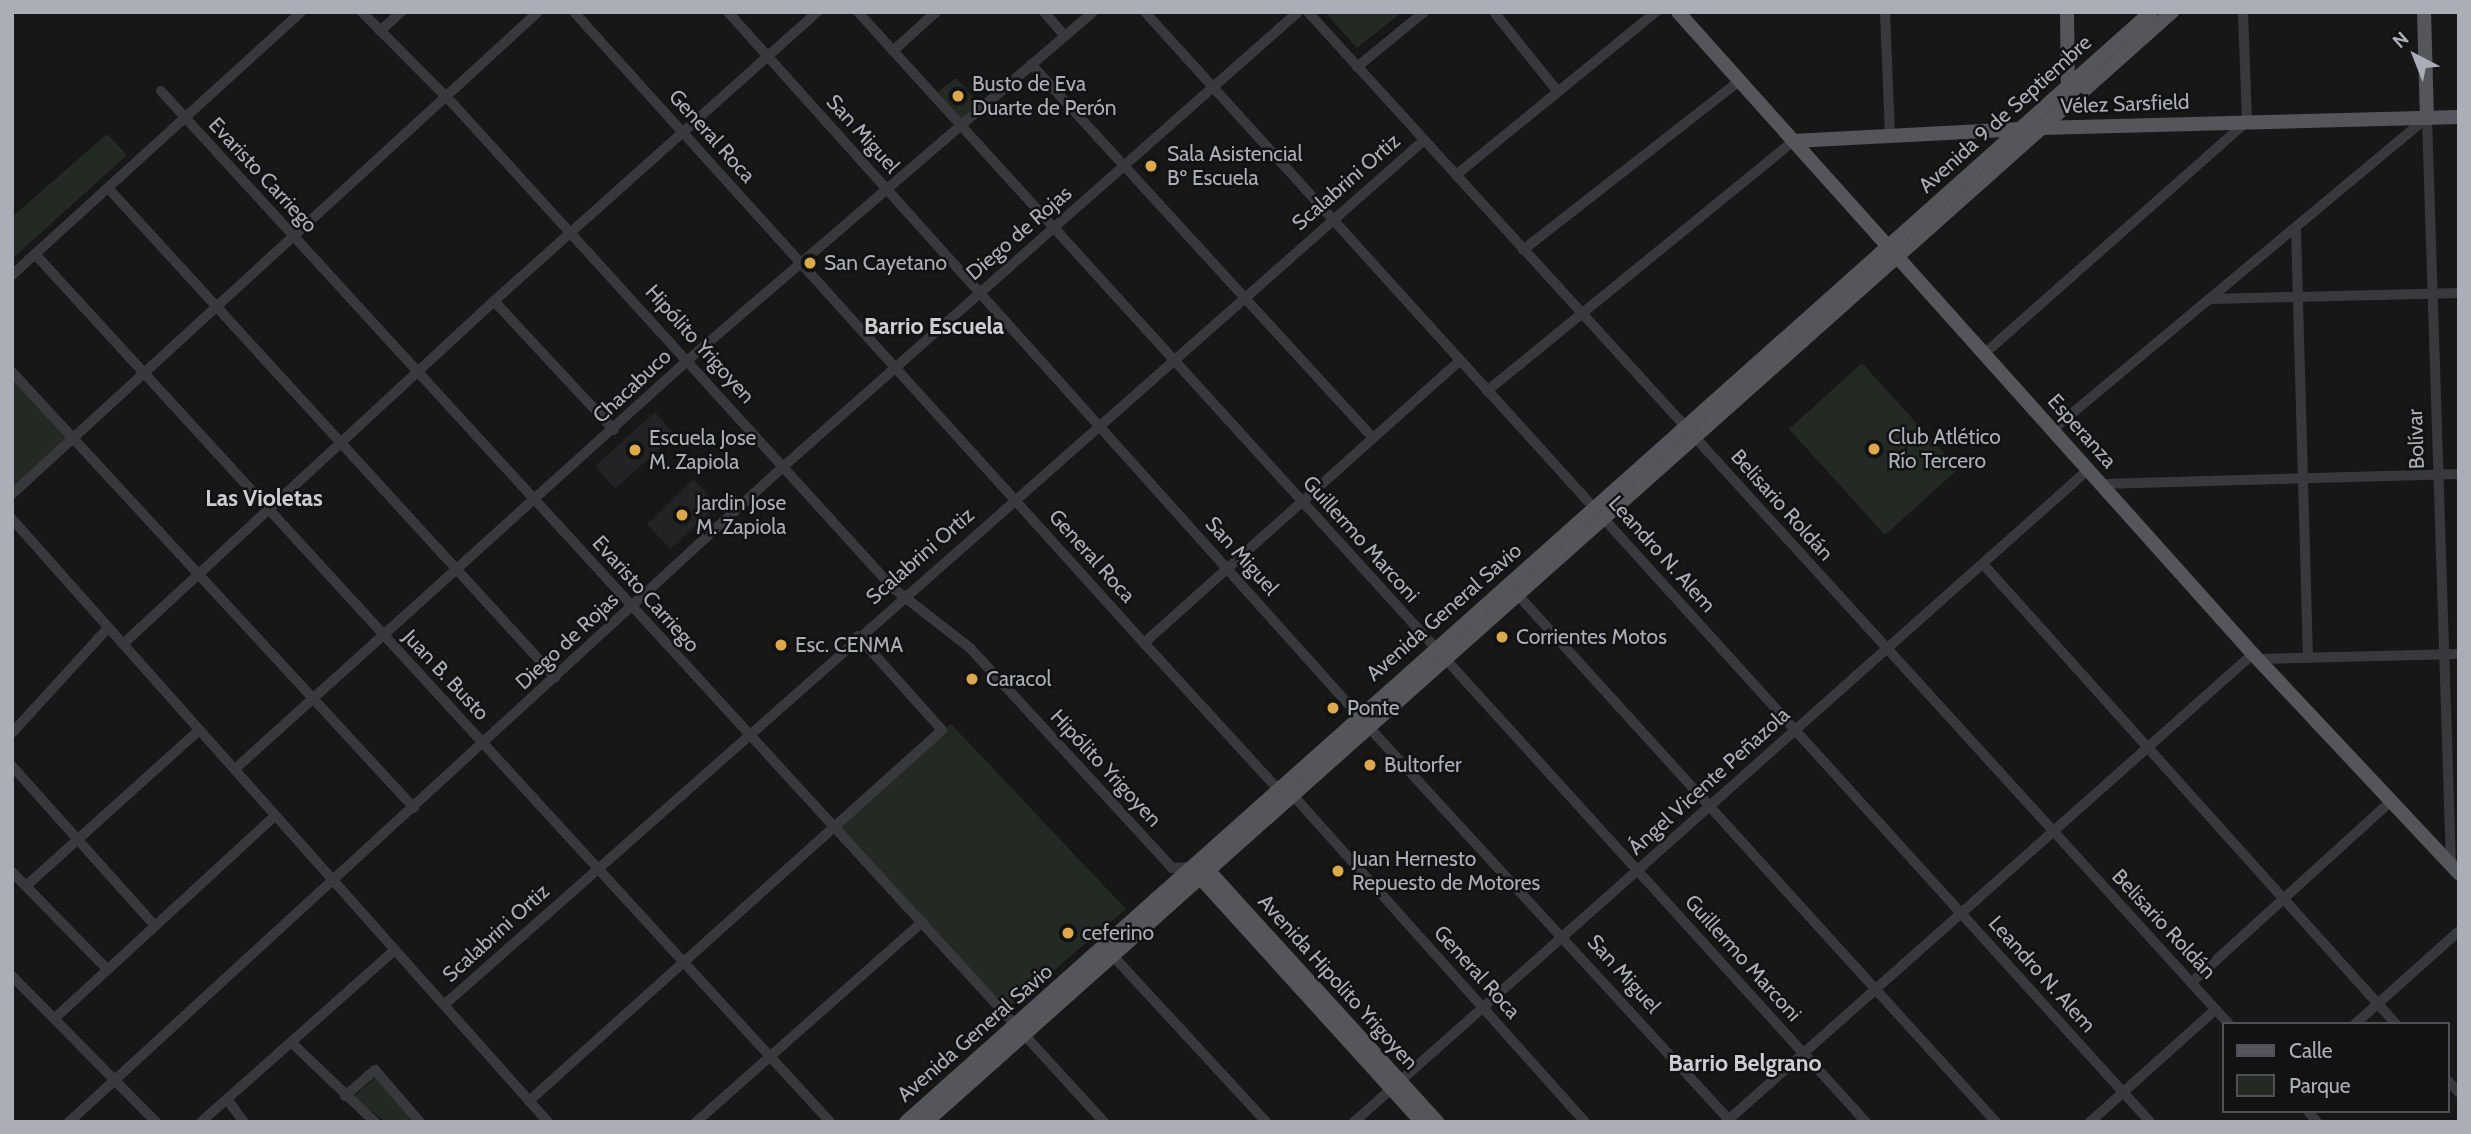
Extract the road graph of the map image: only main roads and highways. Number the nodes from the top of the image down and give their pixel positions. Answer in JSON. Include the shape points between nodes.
{"nodes":[{"id":1,"x":1678,"y":12,"type":"edge"},
{"id":2,"x":2067,"y":12,"type":"edge"},
{"id":3,"x":2151,"y":12,"type":"edge"},
{"id":4,"x":2172,"y":12,"type":"edge"},
{"id":5,"x":2424,"y":12,"type":"edge"},
{"id":6,"x":2068,"y":85,"type":"junction"},
{"id":7,"x":2068,"y":103,"type":"junction"},
{"id":8,"x":2459,"y":117,"type":"edge"},
{"id":9,"x":2427,"y":118,"type":"junction"},
{"id":10,"x":2040,"y":128,"type":"junction"},
{"id":11,"x":2019,"y":129,"type":"junction"},
{"id":12,"x":1793,"y":141,"type":"junction"},
{"id":13,"x":1891,"y":253,"type":"junction"},
{"id":14,"x":1598,"y":512,"type":"junction"},
{"id":15,"x":1439,"y":654,"type":"junction"},
{"id":16,"x":2455,"y":869,"type":"edge"},
{"id":17,"x":1199,"y":872,"type":"junction"},
{"id":18,"x":1020,"y":1030,"type":"junction"},
{"id":19,"x":1396,"y":1084,"type":"junction"},
{"id":20,"x":928,"y":1117,"type":"edge"},
{"id":21,"x":905,"y":1122,"type":"edge"},
{"id":22,"x":1423,"y":1122,"type":"edge"},
{"id":23,"x":1437,"y":1122,"type":"edge"}],
"edges":[{"from":1,"to":12,"type":"main road","name":"Esperanza"},
{"from":2,"to":6,"type":"main road"},
{"from":3,"to":6,"type":"main road","name":"Avenida 9 de Septiembre"},
{"from":4,"to":7,"type":"main road","name":"Avenida 9 de Septiembre"},
{"from":5,"to":9,"type":"main road","name":"Bolívar"},
{"from":6,"to":7,"type":"main road"},
{"from":6,"to":11,"type":"main road","name":"Avenida 9 de Septiembre"},
{"from":7,"to":10,"type":"main road","name":"Avenida 9 de Septiembre"},
{"from":8,"to":9,"type":"main road","name":"Vélez Sarsfield"},
{"from":9,"to":10,"type":"main road","name":"Vélez Sarsfield"},
{"from":10,"to":11,"type":"main road","name":"Vélez Sarsfield"},
{"from":10,"to":13,"type":"main road","name":"Avenida 9 de Septiembre"},
{"from":11,"to":12,"type":"main road","name":"Vélez Sarsfield"},
{"from":11,"to":13,"type":"main road","name":"Avenida 9 de Septiembre"},
{"from":12,"to":13,"type":"main road","name":"Esperanza"},
{"from":13,"to":14,"type":"main road","name":"Avenida General Savio"},
{"from":13,"to":16,"type":"main road","name":"Esperanza","via":[[2256,657]]},
{"from":14,"to":15,"type":"main road","name":"Avenida General Savio"},
{"from":14,"to":15,"type":"main road","name":"Avenida General Savio","via":[[1517,594]]},
{"from":15,"to":17,"type":"main road","name":"Avenida General Savio","via":[[1292,796]]},
{"from":15,"to":17,"type":"main road","name":"Avenida General Savio","via":[[1358,715],[1277,788]]},
{"from":17,"to":18,"type":"main road","name":"Avenida General Savio"},
{"from":17,"to":18,"type":"main road","name":"Avenida General Savio","via":[[1114,957]]},
{"from":17,"to":19,"type":"main road","name":"Avenida Hipolito Yrigoyen"},
{"from":18,"to":20,"type":"main road","name":"Avenida General Savio"},
{"from":19,"to":22,"type":"main road","name":"Avenida Hipolito Yrigoyen"},
{"from":19,"to":23,"type":"main road","name":"Avenida Hipolito Yrigoyen"},
{"from":20,"to":21,"type":"main road","name":"Avenida General Savio"}]}
